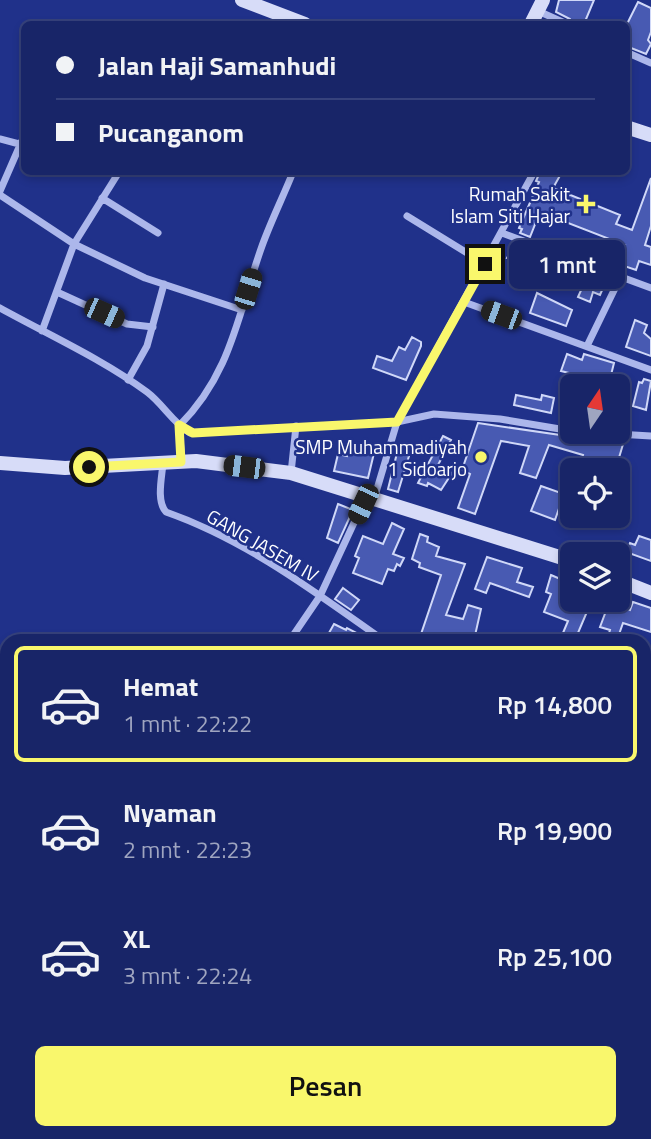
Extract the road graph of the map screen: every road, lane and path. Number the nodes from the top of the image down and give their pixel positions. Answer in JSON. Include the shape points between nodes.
{"nodes":[{"id":1,"x":242,"y":0,"type":"edge"},
{"id":2,"x":540,"y":5,"type":"edge"},
{"id":3,"x":297,"y":21,"type":"edge"},
{"id":4,"x":532,"y":21,"type":"edge"},
{"id":5,"x":563,"y":21,"type":"edge"},
{"id":6,"x":630,"y":54,"type":"edge"},
{"id":7,"x":651,"y":64,"type":"edge"},
{"id":8,"x":630,"y":128,"type":"edge"},
{"id":9,"x":651,"y":135,"type":"edge"},
{"id":10,"x":0,"y":139,"type":"edge"},
{"id":11,"x":21,"y":142,"type":"edge"},
{"id":12,"x":21,"y":148,"type":"edge"},
{"id":13,"x":113,"y":175,"type":"edge"},
{"id":14,"x":292,"y":175,"type":"edge"},
{"id":15,"x":532,"y":175,"type":"edge"},
{"id":16,"x":0,"y":193,"type":"edge"},
{"id":17,"x":102,"y":198,"type":"junction"},
{"id":18,"x":407,"y":216,"type":"dead end"},
{"id":19,"x":158,"y":233,"type":"dead end"},
{"id":20,"x":502,"y":233,"type":"junction"},
{"id":21,"x":74,"y":244,"type":"junction"},
{"id":22,"x":485,"y":264,"type":"junction"},
{"id":23,"x":620,"y":278,"type":"junction"},
{"id":24,"x":164,"y":284,"type":"junction"},
{"id":25,"x":651,"y":288,"type":"edge"},
{"id":26,"x":57,"y":292,"type":"junction"},
{"id":27,"x":464,"y":302,"type":"junction"},
{"id":28,"x":0,"y":307,"type":"edge"},
{"id":29,"x":242,"y":310,"type":"junction"},
{"id":30,"x":153,"y":327,"type":"junction"},
{"id":31,"x":42,"y":331,"type":"junction"},
{"id":32,"x":587,"y":346,"type":"junction"},
{"id":33,"x":651,"y":370,"type":"edge"},
{"id":34,"x":128,"y":380,"type":"junction"},
{"id":35,"x":397,"y":422,"type":"junction"},
{"id":36,"x":179,"y":425,"type":"junction"},
{"id":37,"x":296,"y":426,"type":"junction"},
{"id":38,"x":560,"y":429,"type":"edge"},
{"id":39,"x":630,"y":435,"type":"edge"},
{"id":40,"x":651,"y":436,"type":"edge"},
{"id":41,"x":163,"y":462,"type":"junction"},
{"id":42,"x":181,"y":462,"type":"junction"},
{"id":43,"x":0,"y":463,"type":"edge"},
{"id":44,"x":291,"y":472,"type":"junction"},
{"id":45,"x":370,"y":498,"type":"junction"},
{"id":46,"x":560,"y":557,"type":"edge"},
{"id":47,"x":630,"y":585,"type":"edge"},
{"id":48,"x":651,"y":593,"type":"edge"},
{"id":49,"x":320,"y":596,"type":"junction"},
{"id":50,"x":294,"y":634,"type":"edge"},
{"id":51,"x":374,"y":634,"type":"edge"}],
"edges":[{"from":1,"to":3,"type":"street"},
{"from":2,"to":4,"type":"street"},
{"from":2,"to":5,"type":"street"},
{"from":6,"to":7,"type":"street"},
{"from":8,"to":9,"type":"street"},
{"from":10,"to":11,"type":"street"},
{"from":12,"to":16,"type":"street"},
{"from":13,"to":17,"type":"street"},
{"from":14,"to":29,"type":"street"},
{"from":15,"to":20,"type":"street"},
{"from":16,"to":21,"type":"street"},
{"from":17,"to":19,"type":"street"},
{"from":17,"to":21,"type":"street"},
{"from":18,"to":22,"type":"street"},
{"from":20,"to":22,"type":"street"},
{"from":20,"to":23,"type":"street"},
{"from":21,"to":24,"type":"street"},
{"from":21,"to":26,"type":"street"},
{"from":22,"to":27,"type":"street"},
{"from":23,"to":25,"type":"street"},
{"from":23,"to":32,"type":"street"},
{"from":24,"to":29,"type":"street"},
{"from":24,"to":30,"type":"street"},
{"from":26,"to":30,"type":"street","via":[[128,324]]},
{"from":26,"to":31,"type":"street"},
{"from":27,"to":32,"type":"street"},
{"from":27,"to":35,"type":"street"},
{"from":28,"to":31,"type":"street"},
{"from":29,"to":36,"type":"street","via":[[229,354],[198,407]]},
{"from":30,"to":34,"type":"street","via":[[148,346]]},
{"from":31,"to":34,"type":"street"},
{"from":32,"to":33,"type":"street"},
{"from":34,"to":36,"type":"street","via":[[169,411]]},
{"from":35,"to":37,"type":"street"},
{"from":35,"to":38,"type":"street","via":[[434,414]]},
{"from":35,"to":45,"type":"street"},
{"from":36,"to":37,"type":"street","via":[[193,433]]},
{"from":36,"to":42,"type":"street"},
{"from":37,"to":44,"type":"street"},
{"from":39,"to":40,"type":"street"},
{"from":41,"to":42,"type":"street"},
{"from":41,"to":43,"type":"street","via":[[65,468]]},
{"from":41,"to":49,"type":"street","name":"GANG JASEM IV","via":[[161,498],[166,512],[224,537]]},
{"from":42,"to":44,"type":"street"},
{"from":44,"to":45,"type":"street"},
{"from":45,"to":46,"type":"street"},
{"from":45,"to":49,"type":"street"},
{"from":47,"to":48,"type":"street"},
{"from":49,"to":50,"type":"street"},
{"from":49,"to":51,"type":"street","name":"GANG JASEM IV"}]}
